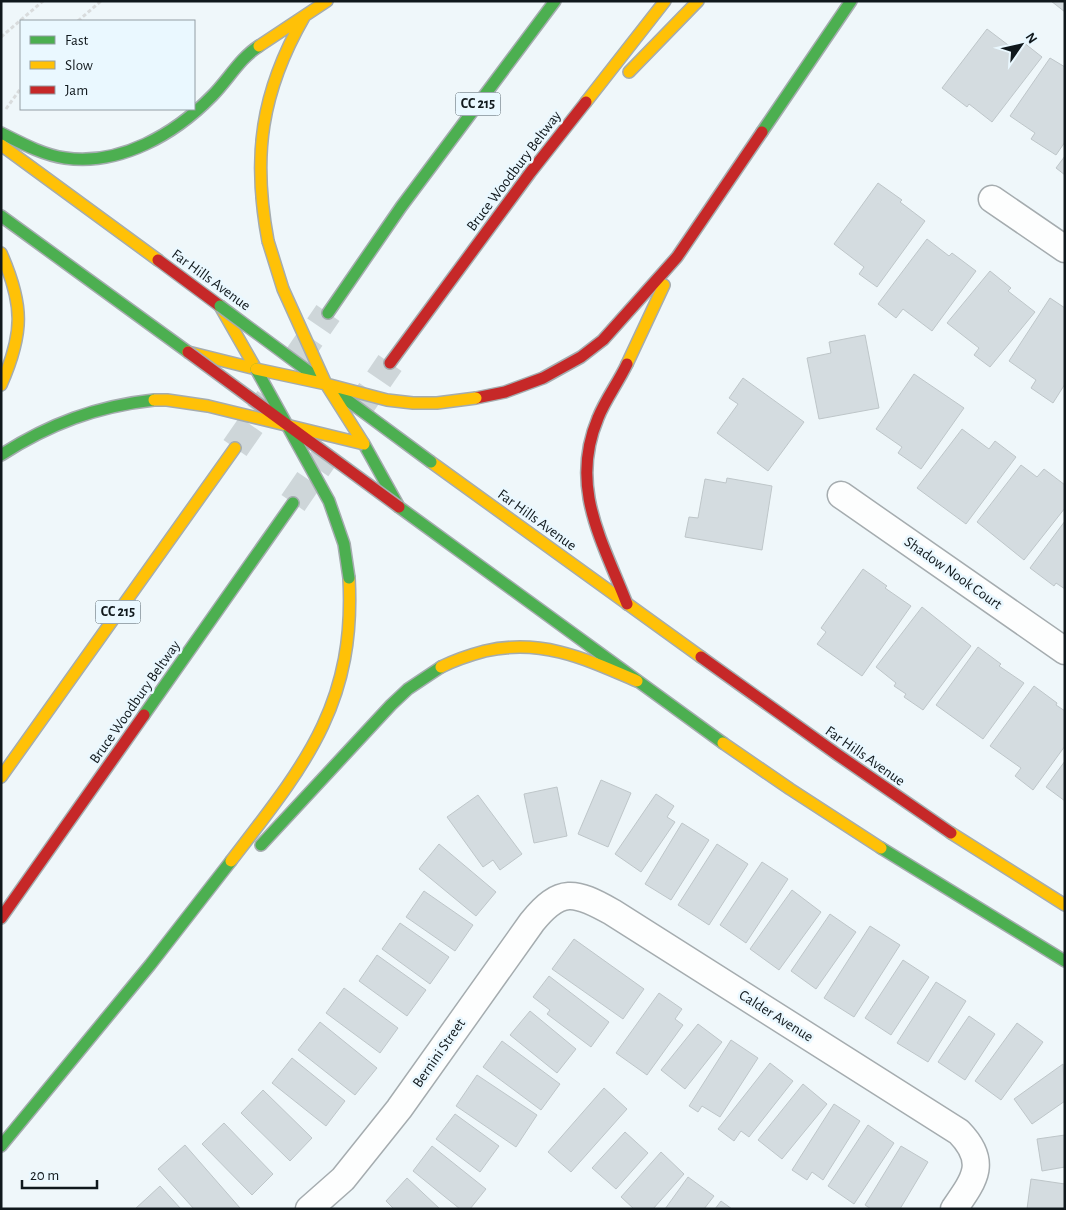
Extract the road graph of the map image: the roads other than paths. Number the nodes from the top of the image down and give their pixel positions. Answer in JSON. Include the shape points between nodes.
{"nodes":[{"id":1,"x":327,"y":1,"type":"edge"},
{"id":2,"x":555,"y":1,"type":"edge"},
{"id":3,"x":665,"y":1,"type":"edge"},
{"id":4,"x":698,"y":1,"type":"edge"},
{"id":5,"x":851,"y":1,"type":"edge"},
{"id":6,"x":308,"y":12,"type":"junction"},
{"id":7,"x":624,"y":77,"type":"dead end"},
{"id":8,"x":604,"y":97,"type":"dead end"},
{"id":9,"x":1,"y":133,"type":"edge"},
{"id":10,"x":1,"y":144,"type":"edge"},
{"id":11,"x":530,"y":173,"type":"junction"},
{"id":12,"x":992,"y":198,"type":"dead end"},
{"id":13,"x":1,"y":216,"type":"edge"},
{"id":14,"x":1065,"y":249,"type":"edge"},
{"id":15,"x":1,"y":253,"type":"edge"},
{"id":16,"x":676,"y":257,"type":"junction"},
{"id":17,"x":220,"y":306,"type":"junction"},
{"id":18,"x":328,"y":313,"type":"tunnel mouth"},
{"id":19,"x":188,"y":352,"type":"junction"},
{"id":20,"x":390,"y":363,"type":"tunnel mouth"},
{"id":21,"x":256,"y":369,"type":"junction"},
{"id":22,"x":326,"y":384,"type":"junction"},
{"id":23,"x":1,"y":385,"type":"edge"},
{"id":24,"x":287,"y":425,"type":"junction"},
{"id":25,"x":364,"y":444,"type":"junction"},
{"id":26,"x":235,"y":448,"type":"tunnel mouth"},
{"id":27,"x":383,"y":449,"type":"dead end"},
{"id":28,"x":402,"y":454,"type":"dead end"},
{"id":29,"x":1,"y":455,"type":"edge"},
{"id":30,"x":431,"y":462,"type":"junction"},
{"id":31,"x":841,"y":495,"type":"dead end"},
{"id":32,"x":293,"y":503,"type":"tunnel mouth"},
{"id":33,"x":399,"y":507,"type":"junction"},
{"id":34,"x":627,"y":604,"type":"junction"},
{"id":35,"x":1065,"y":651,"type":"edge"},
{"id":36,"x":637,"y":681,"type":"junction"},
{"id":37,"x":1,"y":777,"type":"edge"},
{"id":38,"x":256,"y":850,"type":"dead end"},
{"id":39,"x":242,"y":864,"type":"dead end"},
{"id":40,"x":565,"y":895,"type":"joint"},
{"id":41,"x":1065,"y":905,"type":"edge"},
{"id":42,"x":1,"y":918,"type":"edge"},
{"id":43,"x":188,"y":920,"type":"junction"},
{"id":44,"x":1065,"y":960,"type":"edge"},
{"id":45,"x":1,"y":1146,"type":"edge"},
{"id":46,"x":309,"y":1209,"type":"edge"},
{"id":47,"x":954,"y":1209,"type":"edge"}],
"edges":[{"from":1,"to":6,"type":"main road"},
{"from":2,"to":18,"type":"main road","number":"CC 215","via":[[401,207]]},
{"from":3,"to":11,"type":"main road","name":"Bruce Woodbury Beltway"},
{"from":4,"to":7,"type":"main road"},
{"from":5,"to":16,"type":"main road"},
{"from":6,"to":9,"type":"main road","via":[[249,54],[193,114],[150,142],[108,156],[75,159],[46,152]]},
{"from":6,"to":22,"type":"main road","bridge":true,"via":[[296,29],[276,74],[263,128],[259,179],[262,213],[274,264]]},
{"from":8,"to":11,"type":"main road"},
{"from":10,"to":17,"type":"main road","name":"Far Hills Avenue"},
{"from":11,"to":20,"type":"main road","name":"Bruce Woodbury Beltway"},
{"from":12,"to":14,"type":"street"},
{"from":13,"to":19,"type":"main road"},
{"from":15,"to":23,"type":"main road","via":[[16,287],[20,325],[14,356]]},
{"from":16,"to":22,"type":"main road","bridge":true,"via":[[603,340],[556,372],[531,383],[505,392],[437,403],[375,398]]},
{"from":16,"to":34,"type":"main road","via":[[618,383],[598,417],[587,453],[586,487],[592,515]]},
{"from":17,"to":21,"type":"main road","bridge":true},
{"from":17,"to":22,"type":"main road","name":"Far Hills Avenue","bridge":true},
{"from":19,"to":21,"type":"main road","bridge":true},
{"from":19,"to":24,"type":"main road","bridge":true},
{"from":21,"to":22,"type":"main road","bridge":true},
{"from":21,"to":24,"type":"main road","bridge":true},
{"from":22,"to":25,"type":"main road","bridge":true},
{"from":22,"to":30,"type":"main road","name":"Far Hills Avenue","bridge":true},
{"from":24,"to":25,"type":"main road","bridge":true},
{"from":24,"to":29,"type":"main road","bridge":true,"via":[[208,406],[154,400],[113,405],[80,415],[37,433]]},
{"from":24,"to":33,"type":"main road","bridge":true},
{"from":24,"to":43,"type":"main road","bridge":true,"via":[[335,515],[344,544],[350,625],[345,658],[338,688],[320,733],[293,778]]},
{"from":25,"to":27,"type":"main road"},
{"from":25,"to":33,"type":"main road","bridge":true},
{"from":26,"to":37,"type":"main road","number":"CC 215"},
{"from":28,"to":30,"type":"main road"},
{"from":30,"to":34,"type":"main road","name":"Far Hills Avenue"},
{"from":31,"to":35,"type":"street","name":"Shadow Nook Court"},
{"from":32,"to":42,"type":"main road","name":"Bruce Woodbury Beltway"},
{"from":33,"to":36,"type":"main road"},
{"from":34,"to":41,"type":"main road","name":"Far Hills Avenue","via":[[837,755],[993,861]]},
{"from":36,"to":38,"type":"main road","via":[[579,657],[544,648],[512,646],[451,661],[421,678],[386,708]]},
{"from":36,"to":44,"type":"main road","via":[[788,788],[898,860]]},
{"from":39,"to":43,"type":"main road"},
{"from":40,"to":46,"type":"street","name":"Bernini Street","via":[[548,904],[536,917],[399,1109],[342,1179]]},
{"from":40,"to":47,"type":"street","name":"Calder Avenue","via":[[587,899],[612,912],[959,1132],[975,1155],[975,1173]]},
{"from":43,"to":45,"type":"main road"}]}
